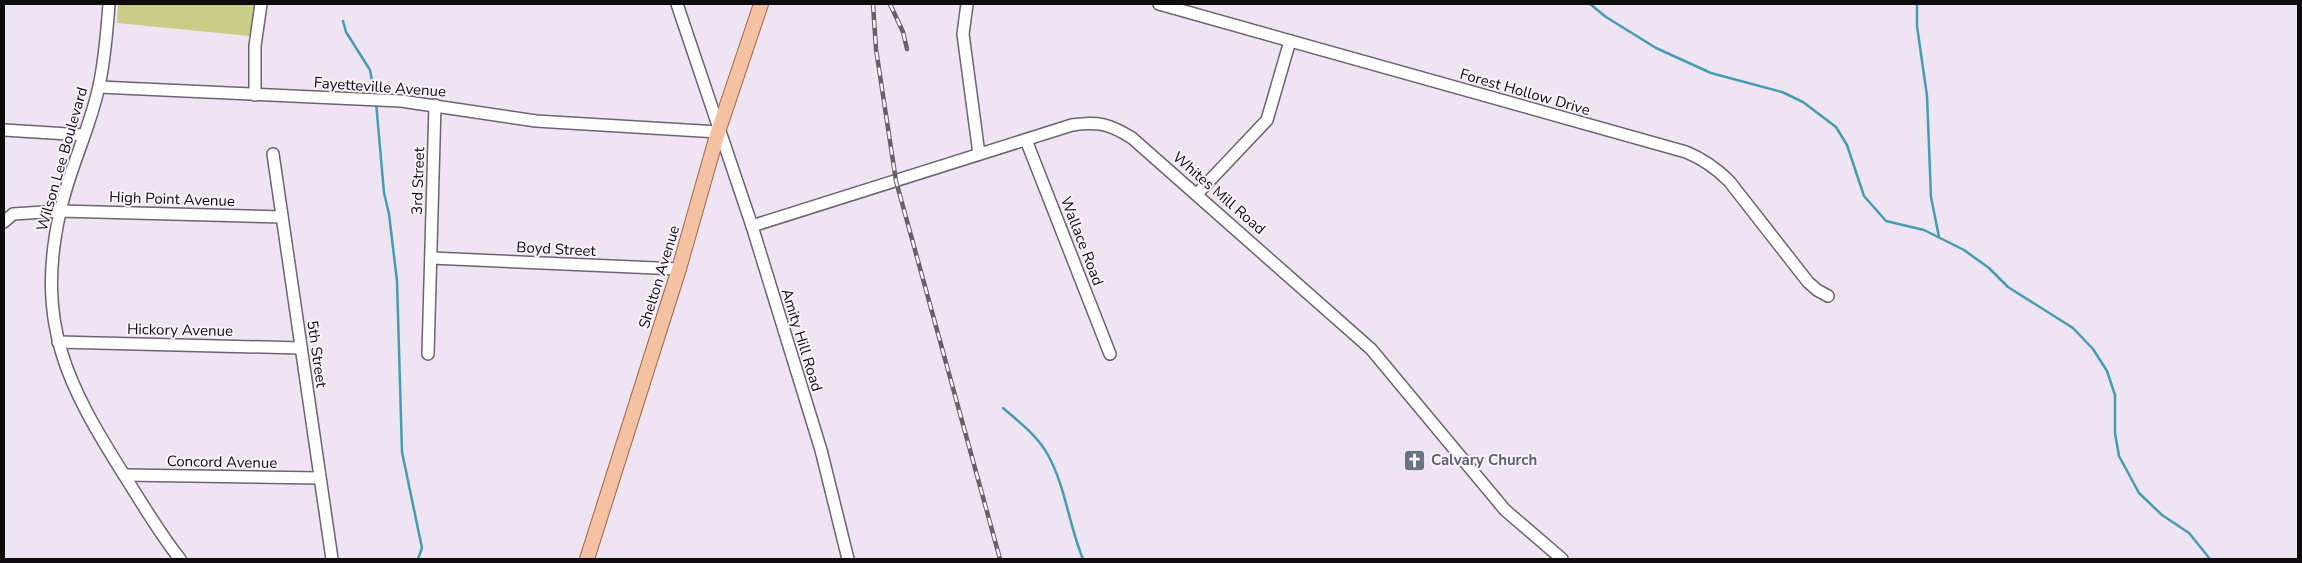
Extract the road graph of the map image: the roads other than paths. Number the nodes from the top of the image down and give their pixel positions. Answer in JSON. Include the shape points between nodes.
{"nodes":[{"id":1,"x":109,"y":4,"type":"edge"},
{"id":2,"x":261,"y":4,"type":"edge"},
{"id":3,"x":677,"y":4,"type":"edge"},
{"id":4,"x":761,"y":4,"type":"edge"},
{"id":5,"x":966,"y":4,"type":"edge"},
{"id":6,"x":1159,"y":4,"type":"edge"},
{"id":7,"x":1290,"y":41,"type":"junction"},
{"id":8,"x":99,"y":87,"type":"junction"},
{"id":9,"x":255,"y":95,"type":"junction"},
{"id":10,"x":435,"y":105,"type":"junction"},
{"id":11,"x":4,"y":130,"type":"edge"},
{"id":12,"x":718,"y":132,"type":"junction"},
{"id":13,"x":84,"y":135,"type":"junction"},
{"id":14,"x":1026,"y":140,"type":"junction"},
{"id":15,"x":273,"y":154,"type":"dead end"},
{"id":16,"x":979,"y":154,"type":"junction"},
{"id":17,"x":1197,"y":194,"type":"junction"},
{"id":18,"x":60,"y":210,"type":"junction"},
{"id":19,"x":282,"y":218,"type":"junction"},
{"id":20,"x":4,"y":222,"type":"edge"},
{"id":21,"x":752,"y":226,"type":"junction"},
{"id":22,"x":431,"y":258,"type":"junction"},
{"id":23,"x":680,"y":269,"type":"junction"},
{"id":24,"x":1828,"y":296,"type":"dead end"},
{"id":25,"x":58,"y":342,"type":"junction"},
{"id":26,"x":301,"y":348,"type":"junction"},
{"id":27,"x":428,"y":354,"type":"dead end"},
{"id":28,"x":1110,"y":354,"type":"dead end"},
{"id":29,"x":124,"y":475,"type":"junction"},
{"id":30,"x":320,"y":478,"type":"junction"},
{"id":31,"x":180,"y":559,"type":"edge"},
{"id":32,"x":332,"y":559,"type":"edge"},
{"id":33,"x":587,"y":559,"type":"edge"},
{"id":34,"x":848,"y":559,"type":"edge"},
{"id":35,"x":1562,"y":559,"type":"edge"}],
"edges":[{"from":1,"to":8,"type":"street","name":"Wilson Lee Boulevard"},
{"from":2,"to":9,"type":"street","via":[[255,46]]},
{"from":3,"to":12,"type":"street","name":"Amity Hill Road"},
{"from":4,"to":12,"type":"main road","name":"Shelton Avenue"},
{"from":5,"to":16,"type":"street","via":[[963,34]]},
{"from":6,"to":7,"type":"street","name":"Forest Hollow Drive"},
{"from":7,"to":17,"type":"street","via":[[1267,120]]},
{"from":7,"to":24,"type":"street","name":"Forest Hollow Drive","via":[[1702,159],[1729,181],[1808,282]]},
{"from":8,"to":9,"type":"street","name":"Fayetteville Avenue"},
{"from":8,"to":13,"type":"street","name":"Wilson Lee Boulevard"},
{"from":9,"to":10,"type":"street","name":"Fayetteville Avenue"},
{"from":10,"to":12,"type":"street","name":"Fayetteville Avenue","via":[[536,121]]},
{"from":10,"to":22,"type":"street","name":"3rd Street"},
{"from":11,"to":13,"type":"street"},
{"from":12,"to":21,"type":"street","name":"Amity Hill Road"},
{"from":12,"to":23,"type":"main road","name":"Shelton Avenue"},
{"from":13,"to":18,"type":"street","name":"Wilson Lee Boulevard"},
{"from":14,"to":16,"type":"street","name":"Whites Mill Road"},
{"from":14,"to":17,"type":"street","name":"Whites Mill Road","via":[[1072,125],[1093,122],[1114,127],[1132,138]]},
{"from":14,"to":28,"type":"street","name":"Wallace Road"},
{"from":15,"to":19,"type":"street","name":"5th Street"},
{"from":16,"to":21,"type":"street","name":"Whites Mill Road"},
{"from":17,"to":35,"type":"street","name":"Whites Mill Road","via":[[1371,349],[1505,510]]},
{"from":18,"to":19,"type":"street","name":"High Point Avenue"},
{"from":18,"to":20,"type":"street","name":"High Point Avenue","via":[[13,214]]},
{"from":18,"to":25,"type":"street","name":"Wilson Lee Boulevard","via":[[50,278]]},
{"from":19,"to":26,"type":"street","name":"5th Street"},
{"from":21,"to":34,"type":"street","name":"Amity Hill Road","via":[[821,450]]},
{"from":22,"to":23,"type":"street","name":"Boyd Street"},
{"from":22,"to":27,"type":"street","name":"3rd Street"},
{"from":23,"to":33,"type":"main road","name":"Shelton Avenue"},
{"from":25,"to":26,"type":"street","name":"Hickory Avenue"},
{"from":25,"to":29,"type":"street","name":"Wilson Lee Boulevard","via":[[75,390],[97,434]]},
{"from":26,"to":30,"type":"street","name":"5th Street"},
{"from":29,"to":30,"type":"street","name":"Concord Avenue"},
{"from":29,"to":31,"type":"street","name":"Wilson Lee Boulevard"},
{"from":30,"to":32,"type":"street","name":"5th Street"}]}
